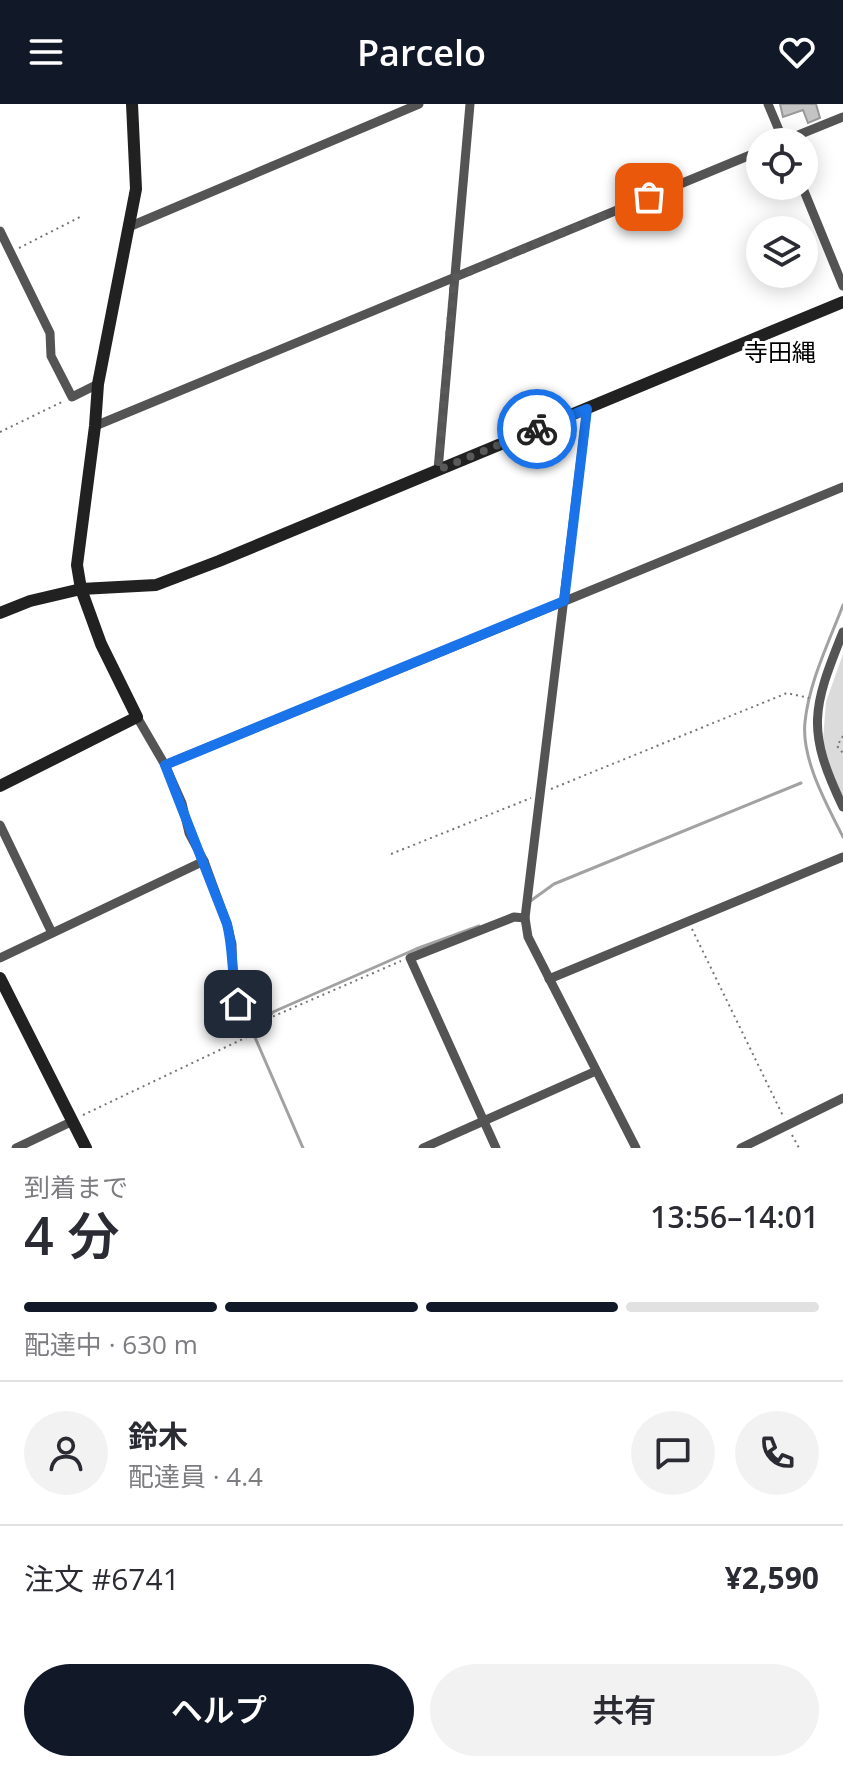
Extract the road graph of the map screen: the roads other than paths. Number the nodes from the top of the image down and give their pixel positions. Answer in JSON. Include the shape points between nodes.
{"nodes":[{"id":1,"x":132,"y":104,"type":"edge"},
{"id":2,"x":419,"y":104,"type":"edge"},
{"id":3,"x":470,"y":104,"type":"edge"},
{"id":4,"x":768,"y":104,"type":"edge"},
{"id":5,"x":843,"y":117,"type":"edge"},
{"id":6,"x":777,"y":128,"type":"edge"},
{"id":7,"x":817,"y":128,"type":"edge"},
{"id":8,"x":746,"y":157,"type":"edge"},
{"id":9,"x":808,"y":200,"type":"edge"},
{"id":10,"x":131,"y":226,"type":"junction"},
{"id":11,"x":0,"y":231,"type":"edge"},
{"id":12,"x":454,"y":278,"type":"junction"},
{"id":13,"x":843,"y":286,"type":"edge"},
{"id":14,"x":843,"y":302,"type":"edge"},
{"id":15,"x":98,"y":384,"type":"junction"},
{"id":16,"x":587,"y":409,"type":"junction"},
{"id":17,"x":95,"y":426,"type":"junction"},
{"id":18,"x":438,"y":470,"type":"junction"},
{"id":19,"x":843,"y":487,"type":"edge"},
{"id":20,"x":81,"y":589,"type":"junction"},
{"id":21,"x":564,"y":601,"type":"junction"},
{"id":22,"x":0,"y":613,"type":"edge"},
{"id":23,"x":843,"y":632,"type":"edge"},
{"id":24,"x":137,"y":717,"type":"junction"},
{"id":25,"x":165,"y":765,"type":"junction"},
{"id":26,"x":0,"y":786,"type":"edge"},
{"id":27,"x":843,"y":807,"type":"edge"},
{"id":28,"x":0,"y":825,"type":"edge"},
{"id":29,"x":843,"y":857,"type":"edge"},
{"id":30,"x":204,"y":861,"type":"junction"},
{"id":31,"x":525,"y":918,"type":"junction"},
{"id":32,"x":52,"y":933,"type":"junction"},
{"id":33,"x":0,"y":958,"type":"edge"},
{"id":34,"x":0,"y":978,"type":"edge"},
{"id":35,"x":549,"y":979,"type":"junction"},
{"id":36,"x":251,"y":1031,"type":"road end"},
{"id":37,"x":596,"y":1071,"type":"junction"},
{"id":38,"x":843,"y":1098,"type":"edge"},
{"id":39,"x":73,"y":1121,"type":"junction"},
{"id":40,"x":483,"y":1121,"type":"junction"},
{"id":41,"x":16,"y":1148,"type":"edge"},
{"id":42,"x":86,"y":1148,"type":"edge"},
{"id":43,"x":423,"y":1148,"type":"edge"},
{"id":44,"x":496,"y":1148,"type":"edge"},
{"id":45,"x":636,"y":1148,"type":"edge"},
{"id":46,"x":741,"y":1148,"type":"edge"}],
"edges":[{"from":1,"to":10,"type":"street","via":[[137,164]]},
{"from":2,"to":10,"type":"street"},
{"from":3,"to":12,"type":"street"},
{"from":4,"to":6,"type":"street"},
{"from":5,"to":7,"type":"street"},
{"from":8,"to":12,"type":"street"},
{"from":9,"to":13,"type":"street"},
{"from":10,"to":15,"type":"street"},
{"from":11,"to":15,"type":"street","via":[[50,333],[51,356],[72,397]]},
{"from":12,"to":17,"type":"street"},
{"from":12,"to":18,"type":"street"},
{"from":14,"to":16,"type":"street"},
{"from":15,"to":17,"type":"street"},
{"from":16,"to":18,"type":"street"},
{"from":16,"to":21,"type":"street"},
{"from":17,"to":20,"type":"street","via":[[77,565]]},
{"from":18,"to":20,"type":"street","via":[[156,585]]},
{"from":19,"to":21,"type":"street"},
{"from":20,"to":22,"type":"street"},
{"from":20,"to":24,"type":"street"},
{"from":21,"to":25,"type":"street"},
{"from":21,"to":31,"type":"street"},
{"from":23,"to":27,"type":"street","via":[[818,701],[816,730]]},
{"from":24,"to":25,"type":"street"},
{"from":24,"to":26,"type":"street"},
{"from":25,"to":30,"type":"street"},
{"from":28,"to":32,"type":"street"},
{"from":29,"to":35,"type":"street"},
{"from":30,"to":32,"type":"street"},
{"from":30,"to":36,"type":"street","via":[[232,944],[233,984]]},
{"from":31,"to":35,"type":"street","via":[[528,937]]},
{"from":31,"to":40,"type":"street","via":[[514,917],[410,958]]},
{"from":32,"to":33,"type":"street"},
{"from":34,"to":39,"type":"street"},
{"from":35,"to":37,"type":"street"},
{"from":37,"to":40,"type":"street"},
{"from":37,"to":45,"type":"street"},
{"from":38,"to":46,"type":"street"},
{"from":39,"to":41,"type":"street"},
{"from":39,"to":42,"type":"street"},
{"from":40,"to":43,"type":"street"},
{"from":40,"to":44,"type":"street"}]}
